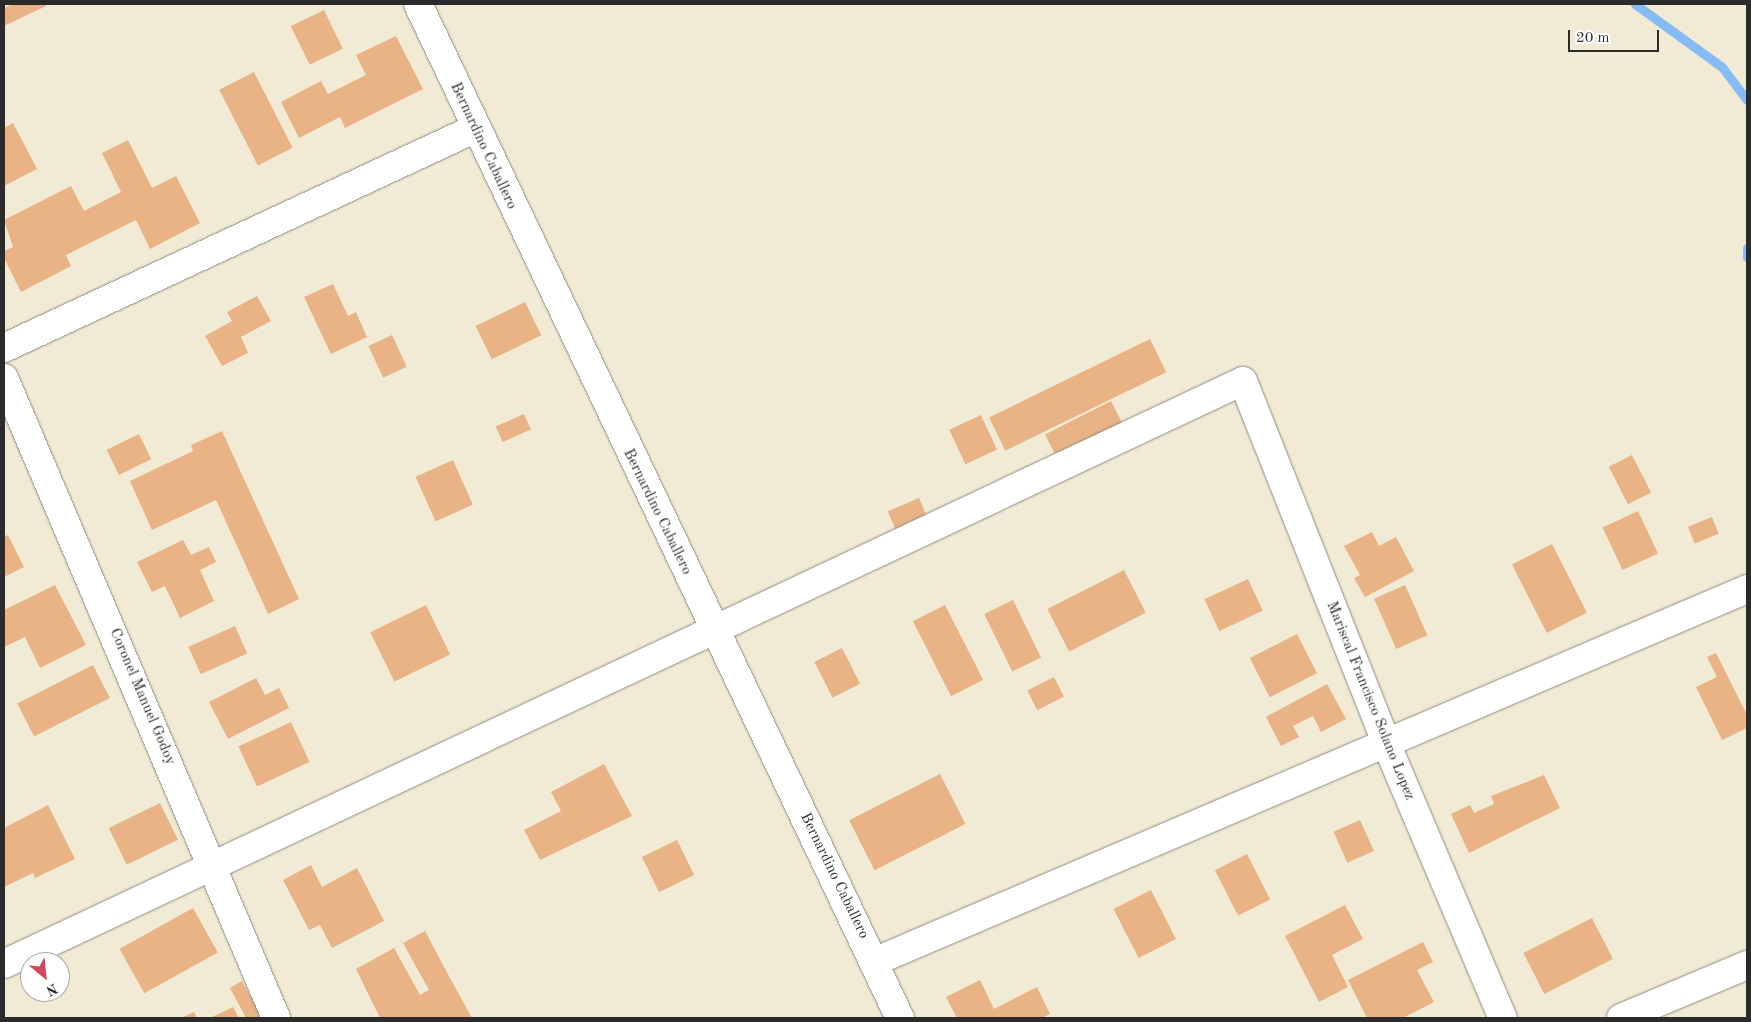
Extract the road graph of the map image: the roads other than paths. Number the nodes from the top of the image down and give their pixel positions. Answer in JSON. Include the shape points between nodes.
{"nodes":[{"id":1,"x":418,"y":4,"type":"edge"},
{"id":2,"x":474,"y":129,"type":"junction"},
{"id":3,"x":4,"y":348,"type":"edge"},
{"id":4,"x":4,"y":378,"type":"edge"},
{"id":5,"x":1747,"y":590,"type":"edge"},
{"id":6,"x":714,"y":630,"type":"junction"},
{"id":7,"x":1386,"y":743,"type":"junction"},
{"id":8,"x":213,"y":863,"type":"junction"},
{"id":9,"x":876,"y":961,"type":"junction"},
{"id":10,"x":4,"y":964,"type":"edge"},
{"id":11,"x":1747,"y":965,"type":"edge"},
{"id":12,"x":276,"y":1018,"type":"edge"},
{"id":13,"x":900,"y":1018,"type":"edge"},
{"id":14,"x":1503,"y":1018,"type":"edge"},
{"id":15,"x":1621,"y":1018,"type":"edge"}],
"edges":[{"from":1,"to":2,"type":"street","name":"Bernardino Caballero"},
{"from":2,"to":3,"type":"street"},
{"from":2,"to":6,"type":"street","name":"Bernardino Caballero"},
{"from":4,"to":8,"type":"street","name":"Coronel Manuel Godoy"},
{"from":5,"to":7,"type":"street"},
{"from":6,"to":7,"type":"street","name":"Mariscal Francisco Solano Lopez","via":[[1243,381]]},
{"from":6,"to":8,"type":"street"},
{"from":6,"to":9,"type":"street","name":"Bernardino Caballero"},
{"from":7,"to":9,"type":"street"},
{"from":7,"to":14,"type":"street","name":"Mariscal Francisco Solano Lopez"},
{"from":8,"to":10,"type":"street"},
{"from":8,"to":12,"type":"street","name":"Coronel Manuel Godoy"},
{"from":9,"to":13,"type":"street","name":"Bernardino Caballero"},
{"from":11,"to":15,"type":"street"}]}
